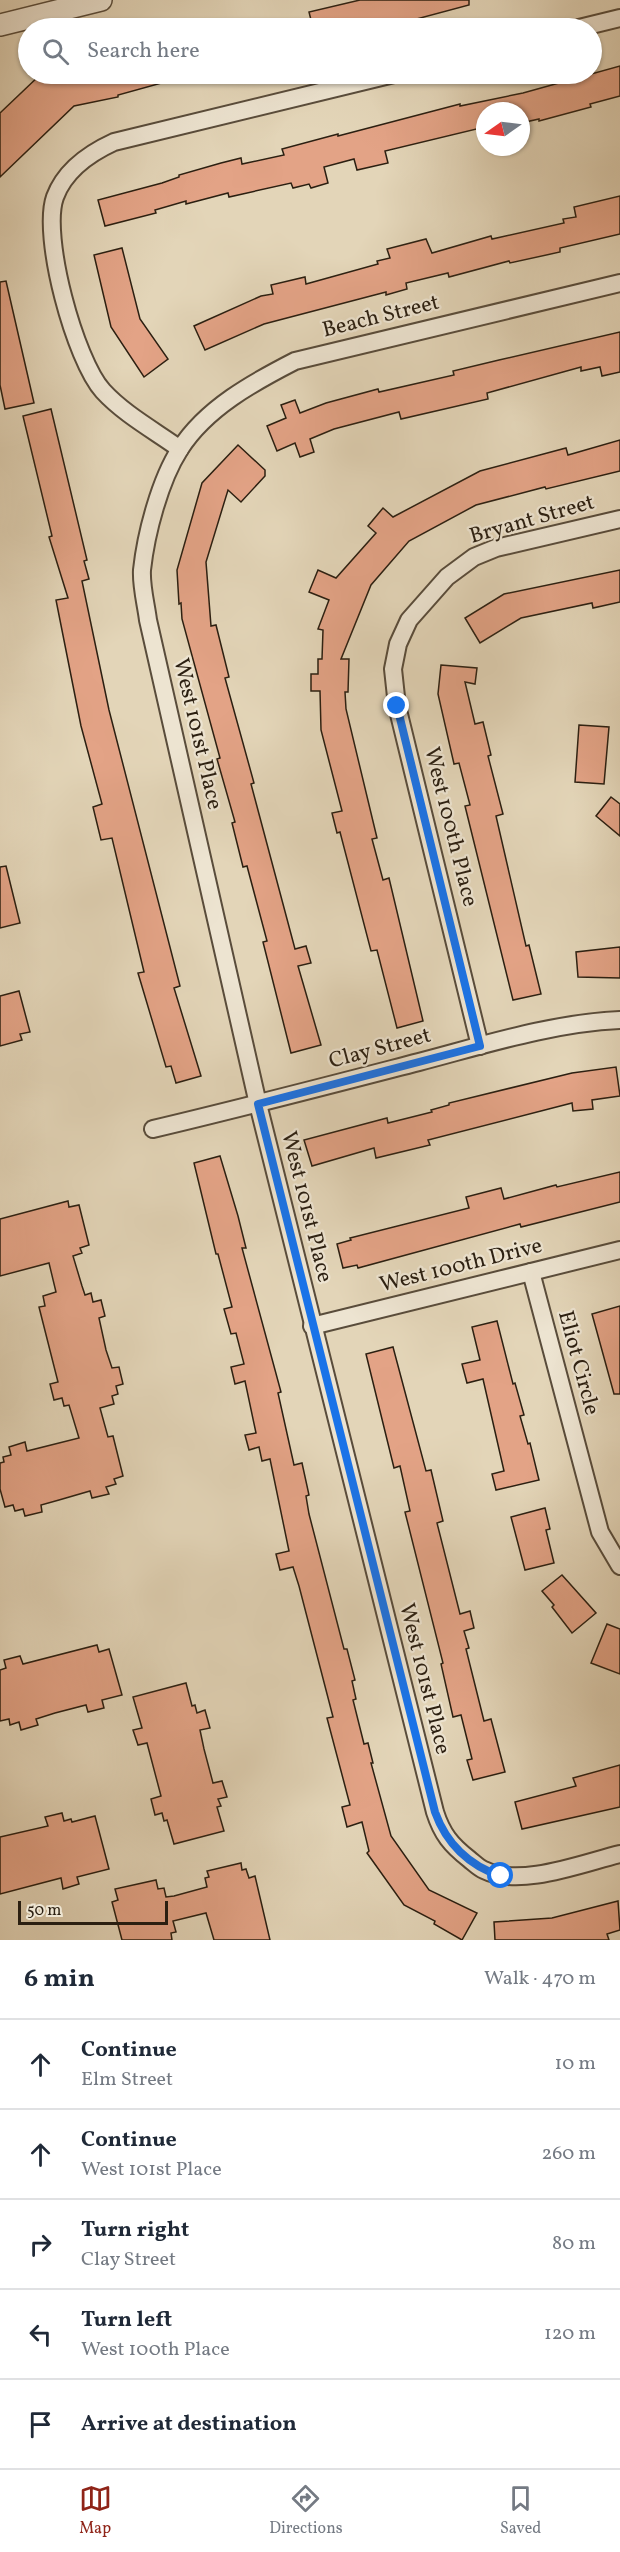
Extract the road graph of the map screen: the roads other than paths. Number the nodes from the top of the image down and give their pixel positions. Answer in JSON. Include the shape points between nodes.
{"nodes":[{"id":1,"x":101,"y":0,"type":"edge"},
{"id":2,"x":28,"y":18,"type":"edge"},
{"id":3,"x":620,"y":18,"type":"edge"},
{"id":4,"x":18,"y":21,"type":"edge"},
{"id":5,"x":602,"y":22,"type":"edge"},
{"id":6,"x":0,"y":25,"type":"edge"},
{"id":7,"x":353,"y":84,"type":"edge"},
{"id":8,"x":620,"y":283,"type":"edge"},
{"id":9,"x":180,"y":449,"type":"junction"},
{"id":10,"x":620,"y":519,"type":"edge"},
{"id":11,"x":409,"y":620,"type":"joint"},
{"id":12,"x":620,"y":1020,"type":"edge"},
{"id":13,"x":480,"y":1046,"type":"junction"},
{"id":14,"x":258,"y":1104,"type":"junction"},
{"id":15,"x":153,"y":1129,"type":"dead end"},
{"id":16,"x":620,"y":1250,"type":"edge"},
{"id":17,"x":531,"y":1272,"type":"junction"},
{"id":18,"x":312,"y":1326,"type":"junction"},
{"id":19,"x":620,"y":1566,"type":"edge"},
{"id":20,"x":620,"y":1854,"type":"edge"}],
"edges":[{"from":1,"to":2,"type":"street"},
{"from":3,"to":5,"type":"street"},
{"from":4,"to":6,"type":"street"},
{"from":7,"to":9,"type":"street","via":[[114,142],[84,159],[63,181],[52,207],[50,228],[83,361],[104,392]]},
{"from":8,"to":9,"type":"street","name":"Beach Street","via":[[295,361],[229,400]]},
{"from":9,"to":14,"type":"street","name":"West 101st Place","via":[[156,507],[142,572],[143,591]]},
{"from":10,"to":11,"type":"street","name":"Bryant Street","via":[[474,557],[447,577]]},
{"from":11,"to":13,"type":"street","name":"West 100th Place","via":[[398,644],[393,669],[397,706]]},
{"from":12,"to":13,"type":"street","name":"Clay Street","via":[[560,1028]]},
{"from":13,"to":14,"type":"street","name":"Clay Street"},
{"from":14,"to":15,"type":"street","name":"Clay Street"},
{"from":14,"to":18,"type":"street","name":"West 101st Place"},
{"from":16,"to":17,"type":"street","name":"West 100th Drive"},
{"from":17,"to":18,"type":"street","name":"West 100th Drive"},
{"from":17,"to":19,"type":"street","name":"Eliot Circle","via":[[600,1532]]},
{"from":18,"to":20,"type":"street","name":"West 101st Place","via":[[441,1831],[483,1870],[516,1877]]}]}
